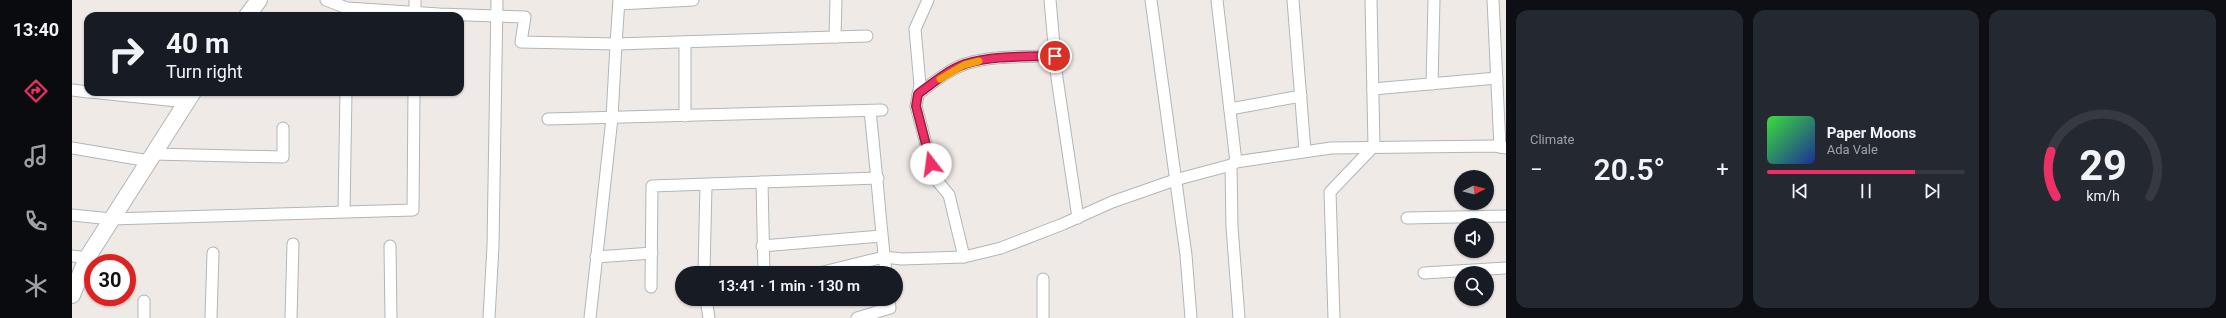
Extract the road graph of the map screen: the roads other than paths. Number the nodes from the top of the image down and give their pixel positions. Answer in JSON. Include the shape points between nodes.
{"nodes":[{"id":1,"x":259,"y":0,"type":"edge"},
{"id":2,"x":326,"y":0,"type":"edge"},
{"id":3,"x":415,"y":0,"type":"edge"},
{"id":4,"x":497,"y":0,"type":"edge"},
{"id":5,"x":693,"y":0,"type":"edge"},
{"id":6,"x":836,"y":0,"type":"edge"},
{"id":7,"x":928,"y":0,"type":"edge"},
{"id":8,"x":1050,"y":0,"type":"edge"},
{"id":9,"x":1151,"y":0,"type":"edge"},
{"id":10,"x":1217,"y":0,"type":"edge"},
{"id":11,"x":1293,"y":0,"type":"edge"},
{"id":12,"x":1371,"y":0,"type":"edge"},
{"id":13,"x":1434,"y":0,"type":"edge"},
{"id":14,"x":1493,"y":0,"type":"edge"},
{"id":15,"x":619,"y":2,"type":"edge"},
{"id":16,"x":250,"y":12,"type":"edge"},
{"id":17,"x":347,"y":12,"type":"edge"},
{"id":18,"x":415,"y":12,"type":"edge"},
{"id":19,"x":464,"y":15,"type":"edge"},
{"id":20,"x":497,"y":16,"type":"junction"},
{"id":21,"x":867,"y":36,"type":"dead end"},
{"id":22,"x":835,"y":37,"type":"junction"},
{"id":23,"x":685,"y":42,"type":"junction"},
{"id":24,"x":616,"y":44,"type":"junction"},
{"id":25,"x":1055,"y":56,"type":"junction"},
{"id":26,"x":1497,"y":78,"type":"junction"},
{"id":27,"x":1432,"y":84,"type":"junction"},
{"id":28,"x":1372,"y":89,"type":"junction"},
{"id":29,"x":72,"y":90,"type":"edge"},
{"id":30,"x":84,"y":91,"type":"edge"},
{"id":31,"x":918,"y":94,"type":"junction"},
{"id":32,"x":168,"y":96,"type":"edge"},
{"id":33,"x":346,"y":96,"type":"edge"},
{"id":34,"x":414,"y":96,"type":"edge"},
{"id":35,"x":1301,"y":96,"type":"junction"},
{"id":36,"x":190,"y":97,"type":"edge"},
{"id":37,"x":1230,"y":109,"type":"junction"},
{"id":38,"x":882,"y":110,"type":"dead end"},
{"id":39,"x":870,"y":111,"type":"junction"},
{"id":40,"x":685,"y":116,"type":"junction"},
{"id":41,"x":612,"y":118,"type":"junction"},
{"id":42,"x":548,"y":119,"type":"dead end"},
{"id":43,"x":283,"y":128,"type":"dead end"},
{"id":44,"x":1374,"y":146,"type":"junction"},
{"id":45,"x":1503,"y":147,"type":"edge"},
{"id":46,"x":72,"y":148,"type":"edge"},
{"id":47,"x":1305,"y":151,"type":"junction"},
{"id":48,"x":151,"y":158,"type":"junction"},
{"id":49,"x":1233,"y":163,"type":"junction"},
{"id":50,"x":878,"y":178,"type":"junction"},
{"id":51,"x":1176,"y":180,"type":"junction"},
{"id":52,"x":762,"y":182,"type":"junction"},
{"id":53,"x":706,"y":184,"type":"junction"},
{"id":54,"x":344,"y":212,"type":"junction"},
{"id":55,"x":72,"y":215,"type":"edge"},
{"id":56,"x":1506,"y":216,"type":"edge"},
{"id":57,"x":1078,"y":218,"type":"junction"},
{"id":58,"x":1407,"y":218,"type":"dead end"},
{"id":59,"x":111,"y":219,"type":"junction"},
{"id":60,"x":881,"y":236,"type":"junction"},
{"id":61,"x":293,"y":244,"type":"dead end"},
{"id":62,"x":390,"y":246,"type":"dead end"},
{"id":63,"x":762,"y":246,"type":"junction"},
{"id":64,"x":213,"y":253,"type":"dead end"},
{"id":65,"x":652,"y":253,"type":"junction"},
{"id":66,"x":80,"y":257,"type":"edge"},
{"id":67,"x":596,"y":257,"type":"junction"},
{"id":68,"x":884,"y":257,"type":"junction"},
{"id":69,"x":964,"y":257,"type":"junction"},
{"id":70,"x":704,"y":266,"type":"edge"},
{"id":71,"x":763,"y":266,"type":"edge"},
{"id":72,"x":847,"y":266,"type":"edge"},
{"id":73,"x":885,"y":266,"type":"edge"},
{"id":74,"x":1506,"y":268,"type":"edge"},
{"id":75,"x":1424,"y":273,"type":"dead end"},
{"id":76,"x":1043,"y":279,"type":"dead end"},
{"id":77,"x":651,"y":287,"type":"dead end"},
{"id":78,"x":72,"y":295,"type":"edge"},
{"id":79,"x":144,"y":302,"type":"dead end"},
{"id":80,"x":709,"y":306,"type":"edge"},
{"id":81,"x":890,"y":306,"type":"edge"},
{"id":82,"x":144,"y":318,"type":"edge"},
{"id":83,"x":211,"y":318,"type":"edge"},
{"id":84,"x":291,"y":318,"type":"edge"},
{"id":85,"x":391,"y":318,"type":"edge"},
{"id":86,"x":489,"y":318,"type":"edge"},
{"id":87,"x":590,"y":318,"type":"edge"},
{"id":88,"x":709,"y":318,"type":"edge"},
{"id":89,"x":857,"y":318,"type":"edge"},
{"id":90,"x":1043,"y":318,"type":"edge"},
{"id":91,"x":1191,"y":318,"type":"edge"},
{"id":92,"x":1239,"y":318,"type":"edge"},
{"id":93,"x":1334,"y":318,"type":"edge"}],
"edges":[{"from":1,"to":16,"type":"main road"},
{"from":2,"to":17,"type":"street"},
{"from":3,"to":18,"type":"street"},
{"from":4,"to":20,"type":"street"},
{"from":5,"to":15,"type":"street"},
{"from":6,"to":22,"type":"street"},
{"from":7,"to":31,"type":"street","via":[[915,29],[920,85]]},
{"from":8,"to":25,"type":"street"},
{"from":9,"to":51,"type":"street"},
{"from":10,"to":37,"type":"street"},
{"from":11,"to":35,"type":"street"},
{"from":12,"to":28,"type":"street"},
{"from":13,"to":27,"type":"street"},
{"from":14,"to":26,"type":"street"},
{"from":15,"to":24,"type":"street"},
{"from":19,"to":20,"type":"street"},
{"from":20,"to":24,"type":"street","via":[[525,17],[521,42]]},
{"from":20,"to":86,"type":"street","via":[[493,246]]},
{"from":21,"to":22,"type":"street"},
{"from":22,"to":23,"type":"street"},
{"from":23,"to":24,"type":"street"},
{"from":23,"to":40,"type":"street"},
{"from":24,"to":41,"type":"street"},
{"from":25,"to":31,"type":"street","via":[[977,61],[948,73]]},
{"from":25,"to":57,"type":"street"},
{"from":26,"to":27,"type":"street"},
{"from":26,"to":45,"type":"street"},
{"from":27,"to":28,"type":"street"},
{"from":28,"to":44,"type":"street"},
{"from":29,"to":30,"type":"street"},
{"from":31,"to":69,"type":"street","via":[[916,106],[935,178],[949,195]]},
{"from":32,"to":36,"type":"street"},
{"from":33,"to":54,"type":"street"},
{"from":34,"to":54,"type":"street","via":[[413,210]]},
{"from":35,"to":37,"type":"street"},
{"from":35,"to":47,"type":"street"},
{"from":36,"to":48,"type":"main road"},
{"from":37,"to":49,"type":"street"},
{"from":38,"to":39,"type":"street"},
{"from":39,"to":40,"type":"street"},
{"from":39,"to":50,"type":"street"},
{"from":40,"to":41,"type":"street"},
{"from":41,"to":42,"type":"street"},
{"from":41,"to":67,"type":"street"},
{"from":43,"to":48,"type":"street","via":[[283,157]]},
{"from":44,"to":45,"type":"street"},
{"from":44,"to":47,"type":"street"},
{"from":44,"to":93,"type":"street","via":[[1330,192]]},
{"from":46,"to":48,"type":"street"},
{"from":47,"to":49,"type":"street"},
{"from":48,"to":59,"type":"main road"},
{"from":49,"to":51,"type":"street"},
{"from":49,"to":92,"type":"street","via":[[1232,227]]},
{"from":50,"to":52,"type":"street"},
{"from":50,"to":60,"type":"street"},
{"from":51,"to":57,"type":"street","via":[[1112,202]]},
{"from":51,"to":91,"type":"street"},
{"from":52,"to":53,"type":"street"},
{"from":52,"to":63,"type":"street"},
{"from":53,"to":65,"type":"street","via":[[652,186]]},
{"from":53,"to":70,"type":"street"},
{"from":54,"to":59,"type":"street"},
{"from":55,"to":59,"type":"street"},
{"from":56,"to":58,"type":"street"},
{"from":57,"to":69,"type":"street","via":[[1001,248]]},
{"from":59,"to":66,"type":"main road"},
{"from":60,"to":63,"type":"street"},
{"from":60,"to":68,"type":"street"},
{"from":61,"to":84,"type":"street"},
{"from":62,"to":85,"type":"street"},
{"from":63,"to":71,"type":"street"},
{"from":64,"to":83,"type":"street"},
{"from":65,"to":67,"type":"street"},
{"from":65,"to":77,"type":"street"},
{"from":66,"to":78,"type":"main road"},
{"from":67,"to":87,"type":"street"},
{"from":68,"to":69,"type":"street"},
{"from":68,"to":72,"type":"street"},
{"from":68,"to":73,"type":"street"},
{"from":74,"to":75,"type":"street"},
{"from":76,"to":90,"type":"street"},
{"from":79,"to":82,"type":"street"},
{"from":80,"to":88,"type":"street"},
{"from":81,"to":89,"type":"street"}]}
